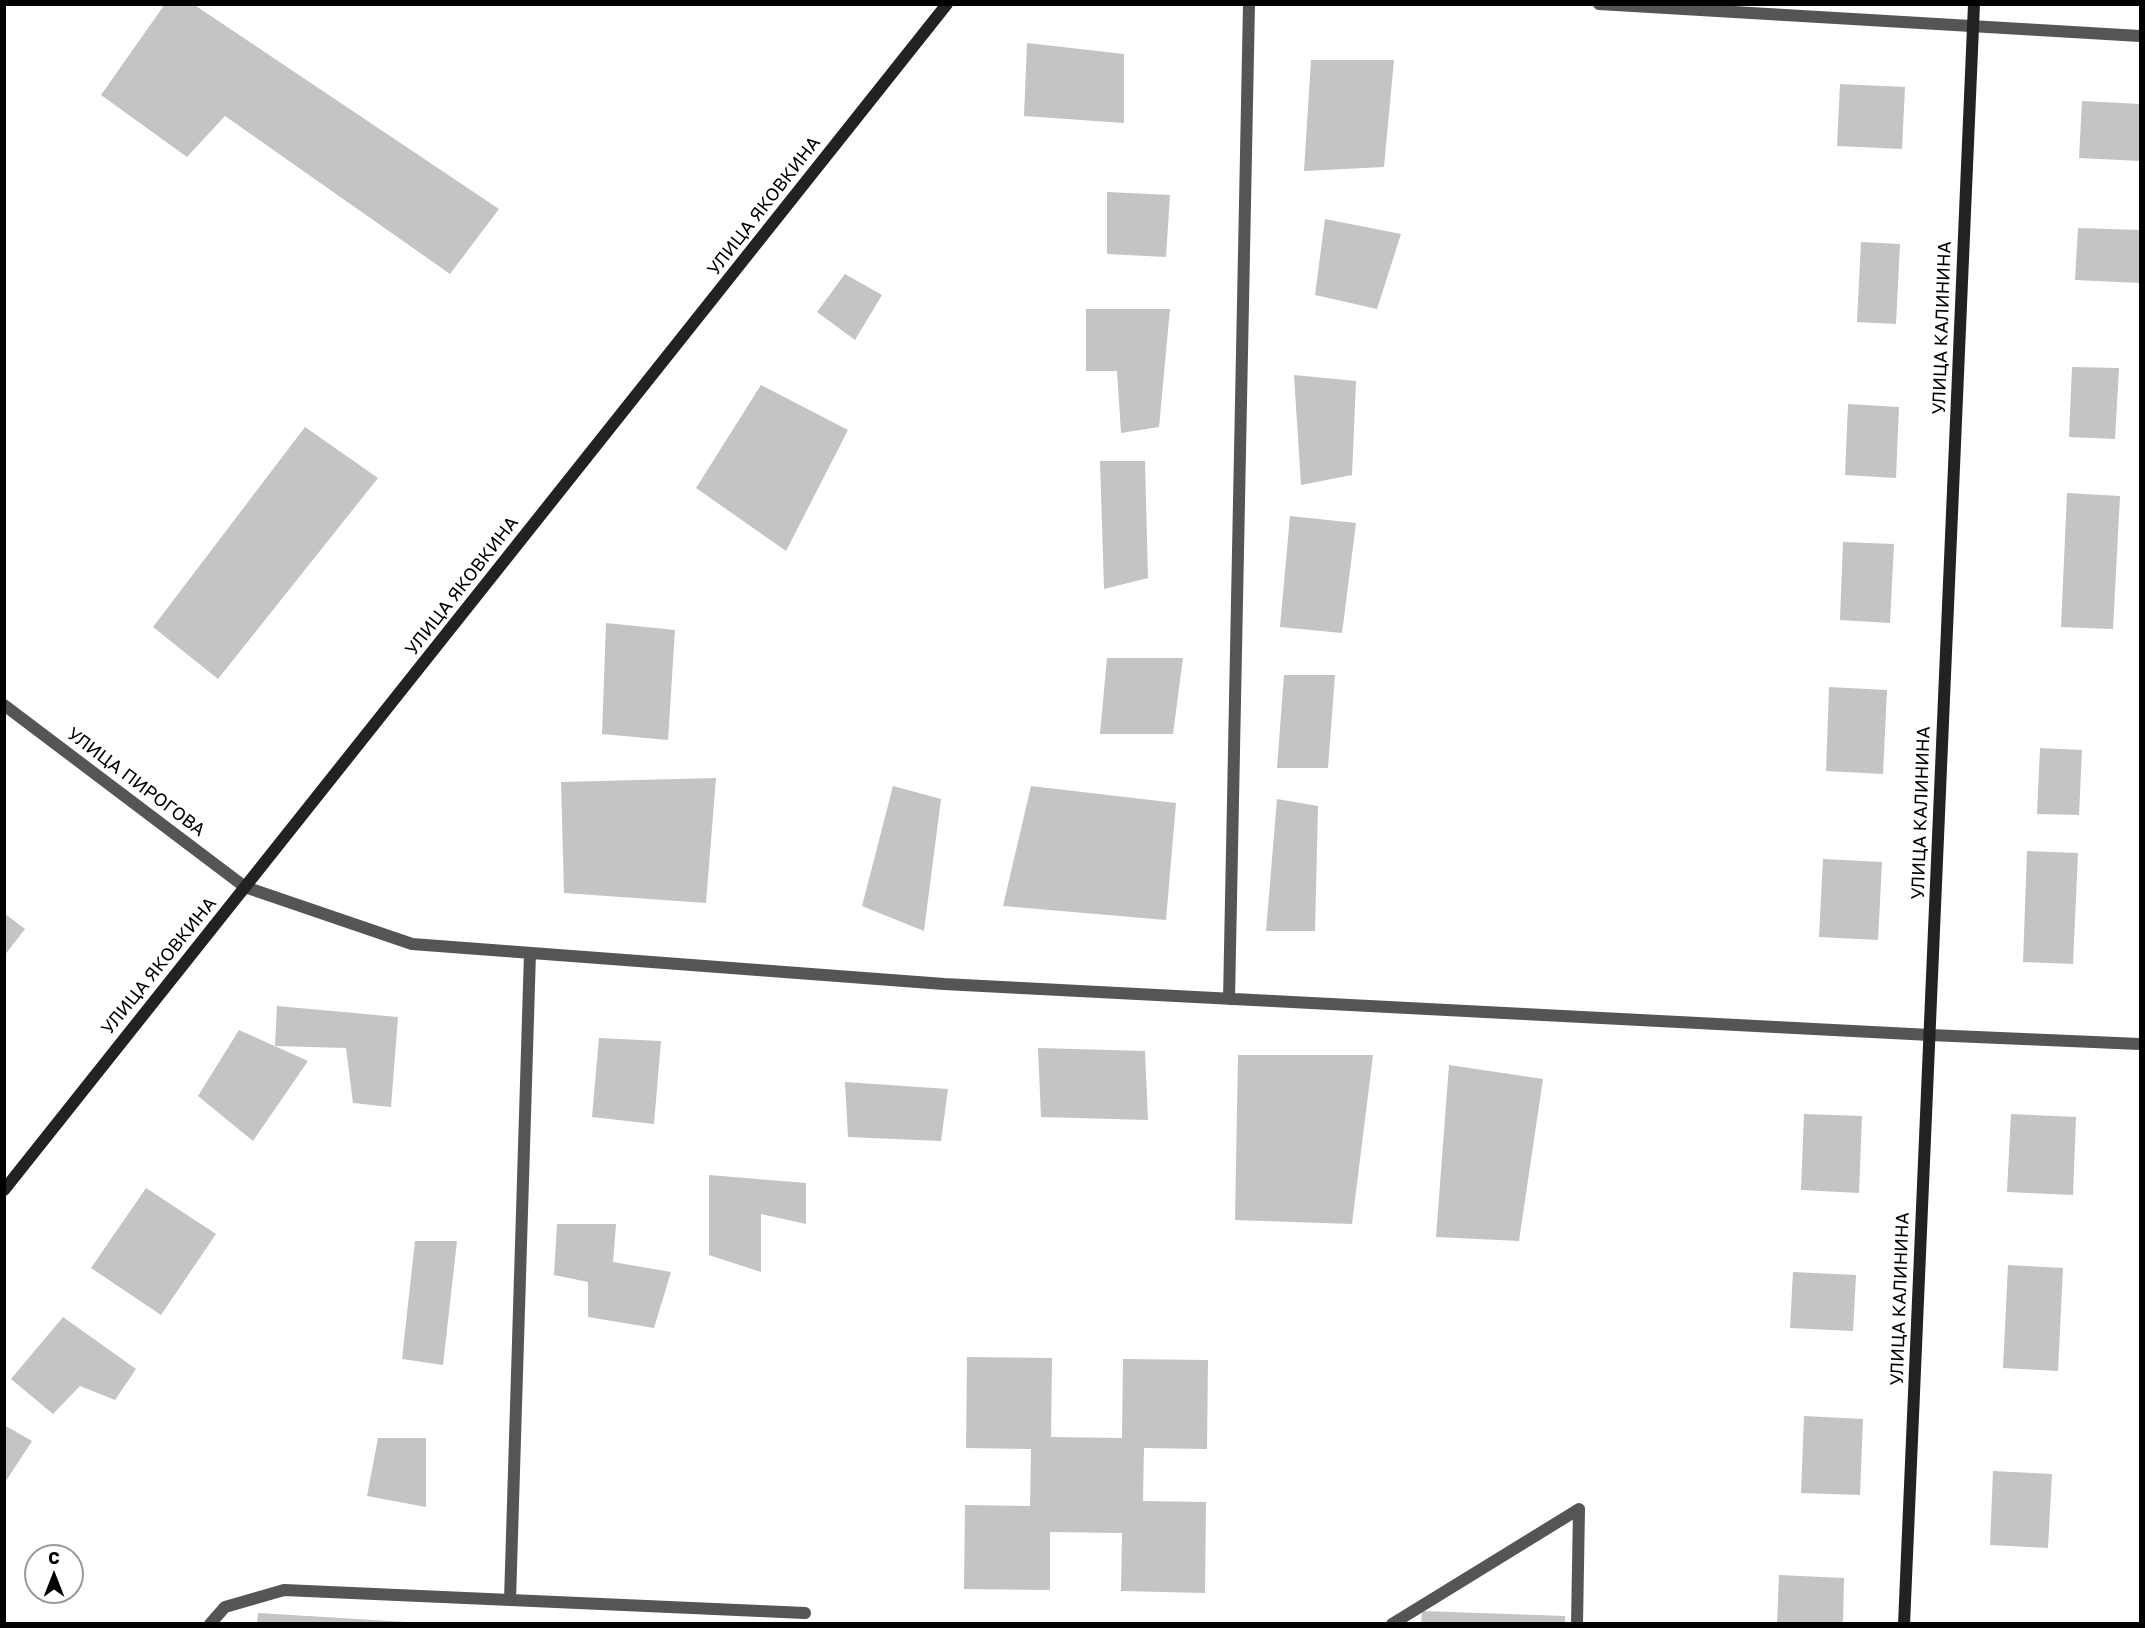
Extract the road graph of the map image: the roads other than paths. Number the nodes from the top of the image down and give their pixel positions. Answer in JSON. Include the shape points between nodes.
{"nodes":[{"id":1,"x":947,"y":4,"type":"edge"},
{"id":2,"x":1250,"y":4,"type":"edge"},
{"id":3,"x":1599,"y":4,"type":"edge"},
{"id":4,"x":1974,"y":4,"type":"edge"},
{"id":5,"x":1973,"y":25,"type":"junction"},
{"id":6,"x":2140,"y":36,"type":"edge"},
{"id":7,"x":4,"y":705,"type":"edge"},
{"id":8,"x":246,"y":887,"type":"junction"},
{"id":9,"x":530,"y":953,"type":"junction"},
{"id":10,"x":1229,"y":999,"type":"junction"},
{"id":11,"x":1930,"y":1035,"type":"junction"},
{"id":12,"x":2140,"y":1044,"type":"edge"},
{"id":13,"x":4,"y":1190,"type":"edge"},
{"id":14,"x":510,"y":1600,"type":"junction"},
{"id":15,"x":804,"y":1613,"type":"dead end"},
{"id":16,"x":210,"y":1623,"type":"edge"},
{"id":17,"x":1392,"y":1623,"type":"edge"},
{"id":18,"x":1577,"y":1623,"type":"edge"},
{"id":19,"x":1904,"y":1623,"type":"edge"}],
"edges":[{"from":1,"to":8,"type":"street","name":"УЛИЦА ЯКОВКИНА"},
{"from":2,"to":10,"type":"street"},
{"from":3,"to":5,"type":"street"},
{"from":4,"to":5,"type":"street","name":"УЛИЦА КАЛИНИНА"},
{"from":5,"to":6,"type":"street"},
{"from":5,"to":11,"type":"street","name":"УЛИЦА КАЛИНИНА"},
{"from":7,"to":8,"type":"street","name":"УЛИЦА ПИРОГОВА"},
{"from":8,"to":9,"type":"street","name":"УЛИЦА ПИРОГОВА","via":[[412,944]]},
{"from":8,"to":13,"type":"street","name":"УЛИЦА ЯКОВКИНА"},
{"from":9,"to":10,"type":"street","name":"УЛИЦА ПИРОГОВА","via":[[944,984]]},
{"from":9,"to":14,"type":"street"},
{"from":10,"to":11,"type":"street","name":"УЛИЦА ПИРОГОВА"},
{"from":11,"to":12,"type":"street","name":"УЛИЦА ПИРОГОВА"},
{"from":11,"to":19,"type":"street","name":"УЛИЦА КАЛИНИНА"},
{"from":14,"to":15,"type":"street"},
{"from":14,"to":16,"type":"street","via":[[284,1590],[225,1607]]},
{"from":17,"to":18,"type":"street","via":[[1579,1509]]}]}
